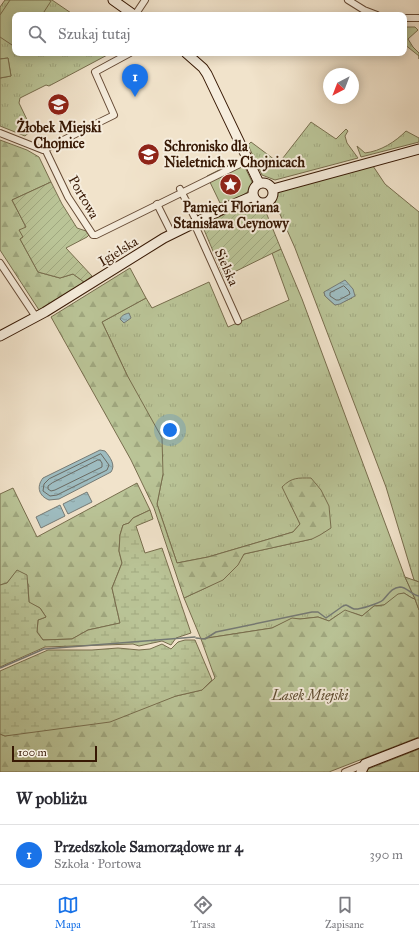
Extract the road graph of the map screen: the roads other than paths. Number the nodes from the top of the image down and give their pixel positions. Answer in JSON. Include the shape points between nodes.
{"nodes":[{"id":1,"x":113,"y":0,"type":"edge"},
{"id":2,"x":145,"y":0,"type":"edge"},
{"id":3,"x":348,"y":0,"type":"edge"},
{"id":4,"x":130,"y":12,"type":"edge"},
{"id":5,"x":136,"y":12,"type":"edge"},
{"id":6,"x":368,"y":12,"type":"edge"},
{"id":7,"x":407,"y":18,"type":"edge"},
{"id":8,"x":419,"y":18,"type":"edge"},
{"id":9,"x":124,"y":56,"type":"edge"},
{"id":10,"x":189,"y":56,"type":"edge"},
{"id":11,"x":0,"y":133,"type":"edge"},
{"id":12,"x":45,"y":149,"type":"junction"},
{"id":13,"x":419,"y":149,"type":"edge"},
{"id":14,"x":240,"y":164,"type":"dead end"},
{"id":15,"x":258,"y":183,"type":"junction"},
{"id":16,"x":273,"y":189,"type":"junction"},
{"id":17,"x":180,"y":191,"type":"junction"},
{"id":18,"x":253,"y":196,"type":"junction"},
{"id":19,"x":157,"y":204,"type":"junction"},
{"id":20,"x":195,"y":223,"type":"junction"},
{"id":21,"x":172,"y":234,"type":"junction"},
{"id":22,"x":0,"y":262,"type":"edge"},
{"id":23,"x":36,"y":317,"type":"junction"},
{"id":24,"x":238,"y":321,"type":"dead end"},
{"id":25,"x":0,"y":336,"type":"edge"},
{"id":26,"x":419,"y":743,"type":"edge"},
{"id":27,"x":363,"y":768,"type":"edge"},
{"id":28,"x":345,"y":772,"type":"edge"}],
"edges":[{"from":1,"to":4,"type":"street"},
{"from":2,"to":5,"type":"street"},
{"from":3,"to":6,"type":"street"},
{"from":7,"to":8,"type":"street"},
{"from":9,"to":12,"type":"street","via":[[95,72],[114,115]]},
{"from":10,"to":15,"type":"street","via":[[207,74]]},
{"from":11,"to":12,"type":"street"},
{"from":12,"to":19,"type":"street","name":"Portowa","via":[[68,197],[93,235]]},
{"from":13,"to":16,"type":"street"},
{"from":14,"to":17,"type":"street","name":"Portowa"},
{"from":15,"to":16,"type":"street","via":[[265,182]]},
{"from":15,"to":18,"type":"street","via":[[254,187]]},
{"from":16,"to":18,"type":"street","via":[[272,198],[266,202],[260,202]]},
{"from":17,"to":19,"type":"street","name":"Portowa"},
{"from":17,"to":20,"type":"street"},
{"from":18,"to":20,"type":"street","name":"Igielska"},
{"from":19,"to":21,"type":"street"},
{"from":20,"to":21,"type":"street","name":"Igielska"},
{"from":20,"to":24,"type":"street","name":"Sielska"},
{"from":21,"to":23,"type":"street","name":"Igielska"},
{"from":22,"to":23,"type":"street"},
{"from":23,"to":25,"type":"street","name":"Igielska"},
{"from":26,"to":27,"type":"street"},
{"from":27,"to":28,"type":"street"}]}
